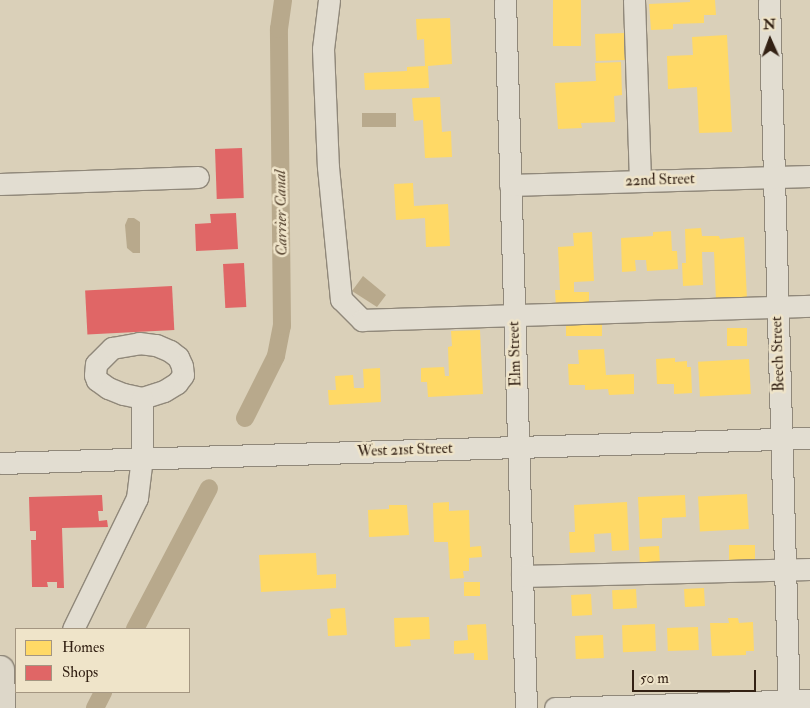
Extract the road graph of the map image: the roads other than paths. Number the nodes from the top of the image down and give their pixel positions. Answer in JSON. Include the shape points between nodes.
{"nodes":[{"id":1,"x":329,"y":0,"type":"edge"},
{"id":2,"x":505,"y":0,"type":"edge"},
{"id":3,"x":634,"y":0,"type":"edge"},
{"id":4,"x":769,"y":0,"type":"edge"},
{"id":5,"x":810,"y":176,"type":"edge"},
{"id":6,"x":198,"y":177,"type":"dead end"},
{"id":7,"x":772,"y":177,"type":"junction"},
{"id":8,"x":640,"y":181,"type":"junction"},
{"id":9,"x":0,"y":184,"type":"edge"},
{"id":10,"x":510,"y":185,"type":"junction"},
{"id":11,"x":810,"y":306,"type":"edge"},
{"id":12,"x":776,"y":308,"type":"junction"},
{"id":13,"x":514,"y":316,"type":"junction"},
{"id":14,"x":142,"y":398,"type":"dead end"},
{"id":15,"x":810,"y":438,"type":"edge"},
{"id":16,"x":780,"y":439,"type":"junction"},
{"id":17,"x":518,"y":447,"type":"junction"},
{"id":18,"x":142,"y":459,"type":"junction"},
{"id":19,"x":0,"y":463,"type":"edge"},
{"id":20,"x":810,"y":569,"type":"edge"},
{"id":21,"x":784,"y":570,"type":"junction"},
{"id":22,"x":522,"y":576,"type":"junction"},
{"id":23,"x":73,"y":628,"type":"edge"},
{"id":24,"x":0,"y":670,"type":"edge"},
{"id":25,"x":15,"y":678,"type":"edge"},
{"id":26,"x":0,"y":681,"type":"edge"},
{"id":27,"x":810,"y":700,"type":"edge"},
{"id":28,"x":788,"y":704,"type":"edge"},
{"id":29,"x":1,"y":708,"type":"edge"},
{"id":30,"x":526,"y":708,"type":"edge"},
{"id":31,"x":555,"y":708,"type":"edge"}],
"edges":[{"from":1,"to":13,"type":"street","via":[[324,48],[328,166],[342,299],[362,320]]},
{"from":2,"to":10,"type":"street","name":"Elm Street"},
{"from":3,"to":8,"type":"street"},
{"from":4,"to":7,"type":"street","name":"Beech Street"},
{"from":5,"to":7,"type":"street","name":"22nd Street"},
{"from":6,"to":9,"type":"street"},
{"from":7,"to":8,"type":"street","name":"22nd Street"},
{"from":7,"to":12,"type":"street","name":"Beech Street"},
{"from":8,"to":10,"type":"street","name":"22nd Street"},
{"from":10,"to":13,"type":"street","name":"Elm Street"},
{"from":11,"to":12,"type":"street"},
{"from":12,"to":13,"type":"street"},
{"from":12,"to":16,"type":"street","name":"Beech Street"},
{"from":13,"to":17,"type":"street","name":"Elm Street"},
{"from":14,"to":18,"type":"street"},
{"from":15,"to":16,"type":"street","name":"West 21st Street"},
{"from":16,"to":17,"type":"street","name":"West 21st Street"},
{"from":16,"to":21,"type":"street","name":"Beech Street"},
{"from":17,"to":18,"type":"street","name":"West 21st Street"},
{"from":17,"to":22,"type":"street","name":"Elm Street"},
{"from":18,"to":19,"type":"street","name":"West 21st Street"},
{"from":18,"to":23,"type":"street","via":[[137,498]]},
{"from":20,"to":21,"type":"street"},
{"from":21,"to":22,"type":"street"},
{"from":21,"to":28,"type":"street","name":"Beech Street"},
{"from":22,"to":30,"type":"street","name":"Elm Street"},
{"from":24,"to":26,"type":"main road"},
{"from":25,"to":26,"type":"street"},
{"from":26,"to":29,"type":"main road"},
{"from":27,"to":28,"type":"street"},
{"from":28,"to":31,"type":"street"}]}
